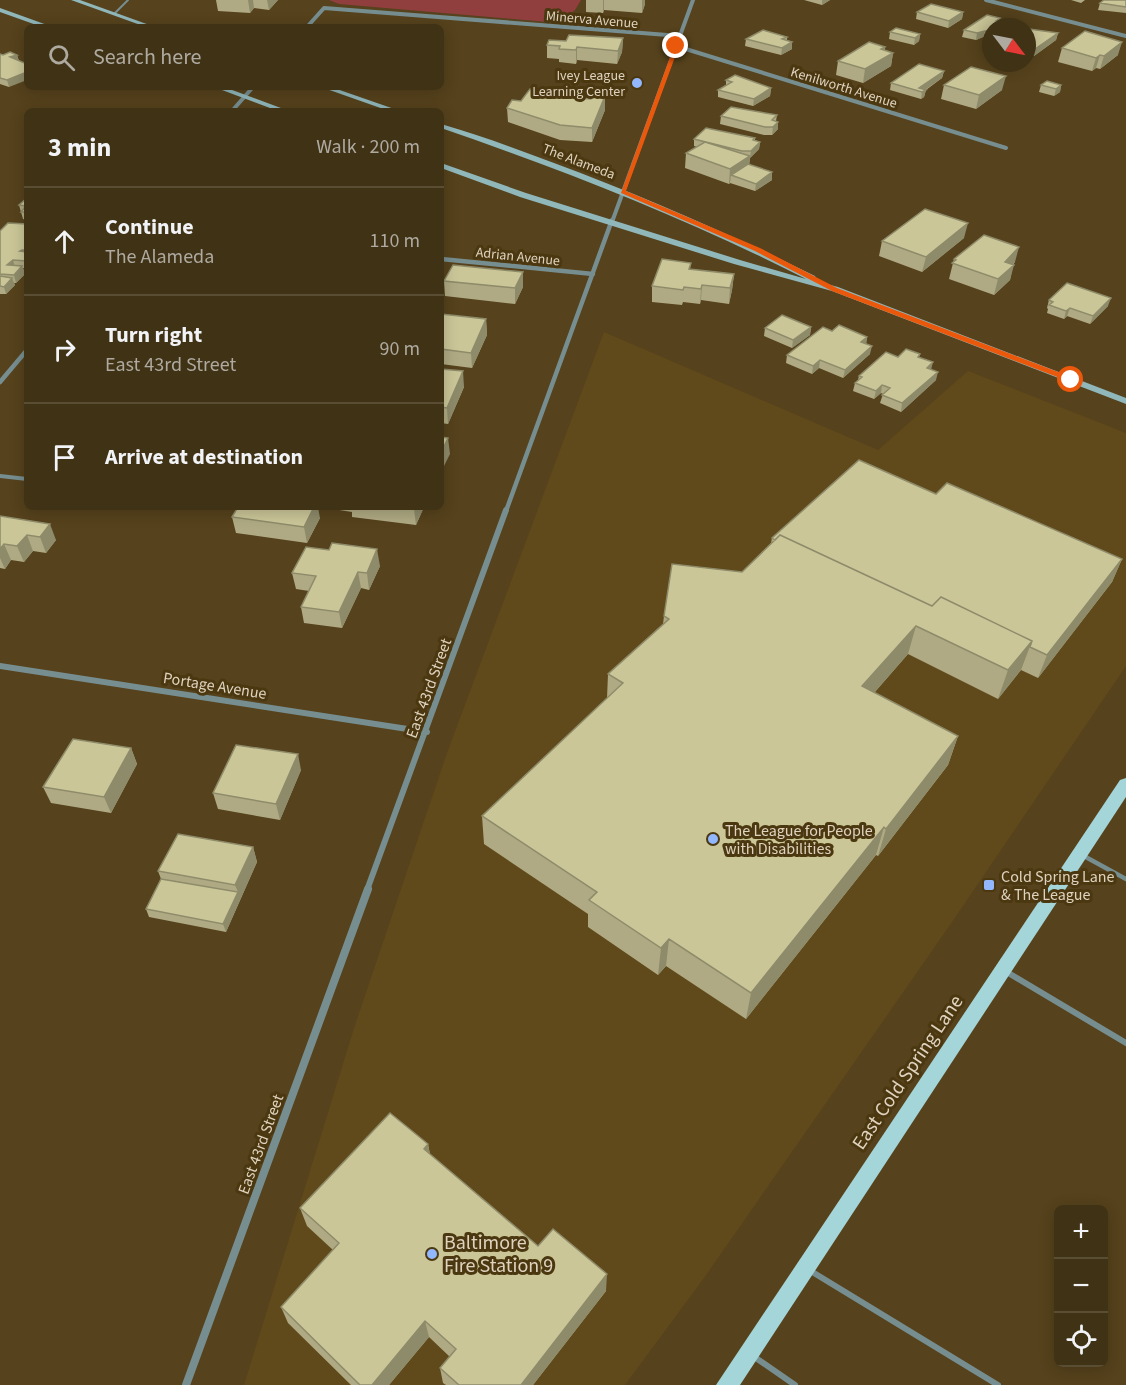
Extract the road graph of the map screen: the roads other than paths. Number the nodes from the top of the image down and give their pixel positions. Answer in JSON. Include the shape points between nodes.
{"nodes":[{"id":1,"x":74,"y":0,"type":"edge"},
{"id":2,"x":128,"y":0,"type":"edge"},
{"id":3,"x":693,"y":0,"type":"edge"},
{"id":4,"x":986,"y":0,"type":"edge"},
{"id":5,"x":0,"y":10,"type":"edge"},
{"id":6,"x":114,"y":14,"type":"junction"},
{"id":7,"x":40,"y":24,"type":"edge"},
{"id":8,"x":143,"y":24,"type":"edge"},
{"id":9,"x":310,"y":24,"type":"edge"},
{"id":10,"x":680,"y":36,"type":"junction"},
{"id":11,"x":1126,"y":36,"type":"edge"},
{"id":12,"x":676,"y":46,"type":"junction"},
{"id":13,"x":225,"y":90,"type":"edge"},
{"id":14,"x":250,"y":90,"type":"edge"},
{"id":15,"x":333,"y":90,"type":"edge"},
{"id":16,"x":244,"y":97,"type":"junction"},
{"id":17,"x":235,"y":108,"type":"edge"},
{"id":18,"x":276,"y":108,"type":"edge"},
{"id":19,"x":387,"y":108,"type":"edge"},
{"id":20,"x":444,"y":127,"type":"edge"},
{"id":21,"x":1006,"y":148,"type":"dead end"},
{"id":22,"x":444,"y":166,"type":"edge"},
{"id":23,"x":623,"y":192,"type":"junction"},
{"id":24,"x":612,"y":223,"type":"junction"},
{"id":25,"x":444,"y":259,"type":"edge"},
{"id":26,"x":593,"y":274,"type":"junction"},
{"id":27,"x":834,"y":289,"type":"junction"},
{"id":28,"x":24,"y":354,"type":"edge"},
{"id":29,"x":0,"y":382,"type":"edge"},
{"id":30,"x":1126,"y":401,"type":"edge"},
{"id":31,"x":0,"y":476,"type":"edge"},
{"id":32,"x":24,"y":479,"type":"edge"},
{"id":33,"x":0,"y":666,"type":"edge"},
{"id":34,"x":427,"y":732,"type":"junction"},
{"id":35,"x":1126,"y":784,"type":"edge"},
{"id":36,"x":1080,"y":854,"type":"junction"},
{"id":37,"x":1126,"y":879,"type":"edge"},
{"id":38,"x":1003,"y":969,"type":"junction"},
{"id":39,"x":1126,"y":1043,"type":"edge"},
{"id":40,"x":804,"y":1267,"type":"junction"},
{"id":41,"x":748,"y":1353,"type":"junction"},
{"id":42,"x":186,"y":1385,"type":"edge"},
{"id":43,"x":727,"y":1385,"type":"edge"},
{"id":44,"x":795,"y":1385,"type":"edge"},
{"id":45,"x":998,"y":1385,"type":"edge"}],
"edges":[{"from":1,"to":6,"type":"main road"},
{"from":2,"to":6,"type":"lane"},
{"from":3,"to":10,"type":"street","name":"East 43rd Street"},
{"from":4,"to":11,"type":"street"},
{"from":5,"to":7,"type":"main road"},
{"from":6,"to":8,"type":"main road"},
{"from":9,"to":10,"type":"street","name":"Minerva Avenue","via":[[324,8]]},
{"from":10,"to":12,"type":"street","name":"East 43rd Street"},
{"from":12,"to":21,"type":"street","name":"Kenilworth Avenue"},
{"from":12,"to":23,"type":"street","name":"East 43rd Street"},
{"from":13,"to":16,"type":"main road"},
{"from":14,"to":16,"type":"street"},
{"from":15,"to":19,"type":"main road"},
{"from":16,"to":17,"type":"street"},
{"from":16,"to":18,"type":"main road"},
{"from":20,"to":23,"type":"main road","name":"The Alameda"},
{"from":22,"to":24,"type":"main road","name":"The Alameda"},
{"from":23,"to":24,"type":"street","name":"East 43rd Street"},
{"from":23,"to":27,"type":"main road","name":"The Alameda","via":[[758,249]]},
{"from":24,"to":26,"type":"street","name":"East 43rd Street"},
{"from":24,"to":27,"type":"main road","name":"The Alameda"},
{"from":25,"to":26,"type":"street","name":"Adrian Avenue"},
{"from":26,"to":34,"type":"street","name":"East 43rd Street"},
{"from":27,"to":30,"type":"main road","name":"The Alameda"},
{"from":28,"to":29,"type":"street"},
{"from":31,"to":32,"type":"lane"},
{"from":33,"to":34,"type":"street","name":"Portage Avenue"},
{"from":34,"to":42,"type":"street","name":"East 43rd Street"},
{"from":35,"to":36,"type":"main road","name":"East Cold Spring Lane"},
{"from":36,"to":37,"type":"lane"},
{"from":36,"to":38,"type":"main road","name":"East Cold Spring Lane"},
{"from":38,"to":39,"type":"lane"},
{"from":38,"to":40,"type":"main road","name":"East Cold Spring Lane"},
{"from":40,"to":41,"type":"main road","name":"East Cold Spring Lane"},
{"from":40,"to":45,"type":"lane"},
{"from":41,"to":43,"type":"main road","name":"East Cold Spring Lane"},
{"from":41,"to":44,"type":"lane"}]}
